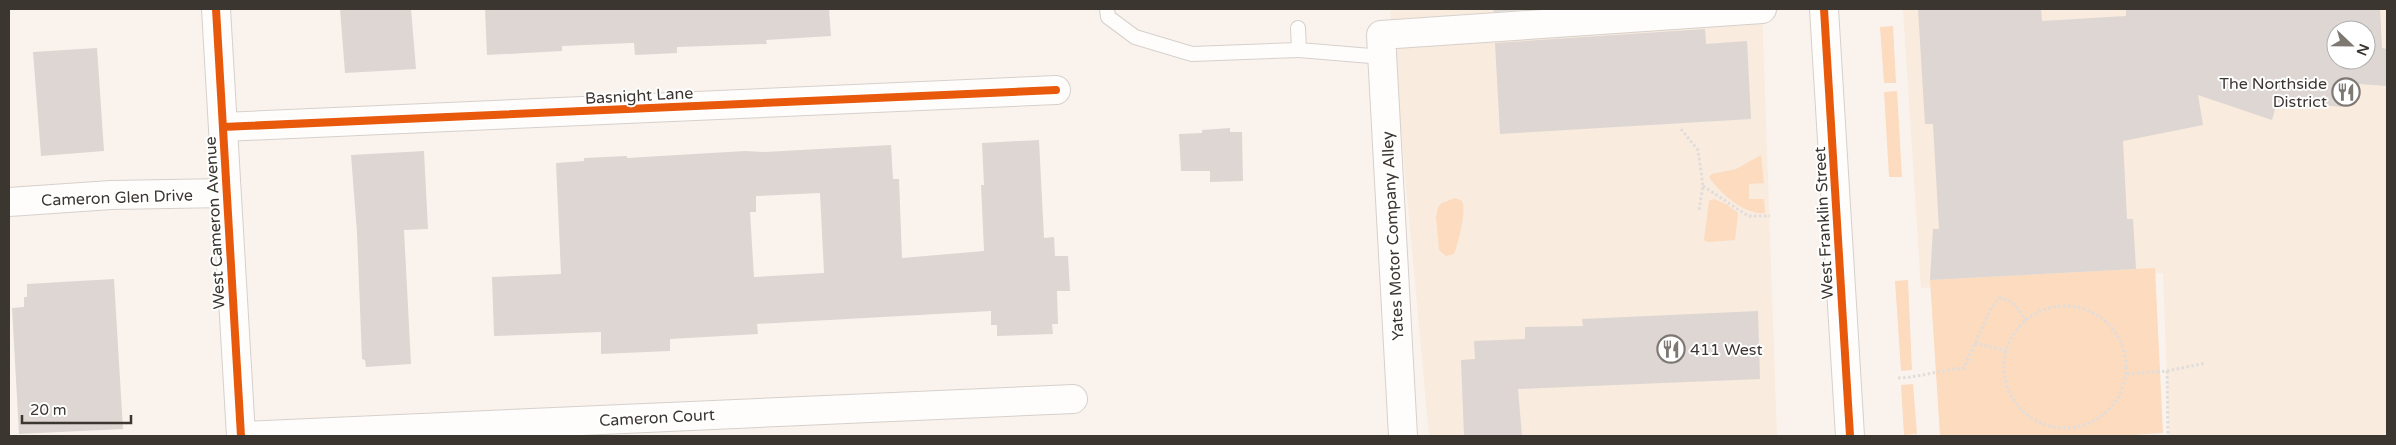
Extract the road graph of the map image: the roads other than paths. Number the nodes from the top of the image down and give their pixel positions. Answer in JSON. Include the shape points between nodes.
{"nodes":[{"id":1,"x":216,"y":9,"type":"edge"},
{"id":2,"x":1107,"y":9,"type":"edge"},
{"id":3,"x":1762,"y":9,"type":"edge"},
{"id":4,"x":1824,"y":9,"type":"edge"},
{"id":5,"x":1298,"y":28,"type":"dead end"},
{"id":6,"x":1382,"y":46,"type":"junction"},
{"id":7,"x":1299,"y":50,"type":"junction"},
{"id":8,"x":1056,"y":90,"type":"dead end"},
{"id":9,"x":222,"y":127,"type":"junction"},
{"id":10,"x":226,"y":193,"type":"junction"},
{"id":11,"x":9,"y":202,"type":"edge"},
{"id":12,"x":1073,"y":399,"type":"dead end"},
{"id":13,"x":241,"y":436,"type":"edge"},
{"id":14,"x":1403,"y":436,"type":"edge"},
{"id":15,"x":1850,"y":436,"type":"edge"}],
"edges":[{"from":1,"to":9,"type":"street","name":"West Cameron Avenue"},
{"from":2,"to":7,"type":"lane","via":[[1108,17],[1135,37],[1192,54]]},
{"from":3,"to":6,"type":"street"},
{"from":4,"to":15,"type":"street","name":"West Franklin Street"},
{"from":5,"to":7,"type":"lane"},
{"from":6,"to":7,"type":"lane"},
{"from":6,"to":14,"type":"street","name":"Yates Motor Company Alley"},
{"from":8,"to":9,"type":"street","name":"Basnight Lane"},
{"from":9,"to":10,"type":"street","name":"West Cameron Avenue"},
{"from":10,"to":11,"type":"street","name":"Cameron Glen Drive"},
{"from":10,"to":13,"type":"street","name":"West Cameron Avenue"},
{"from":12,"to":13,"type":"street","name":"Cameron Court"}]}
